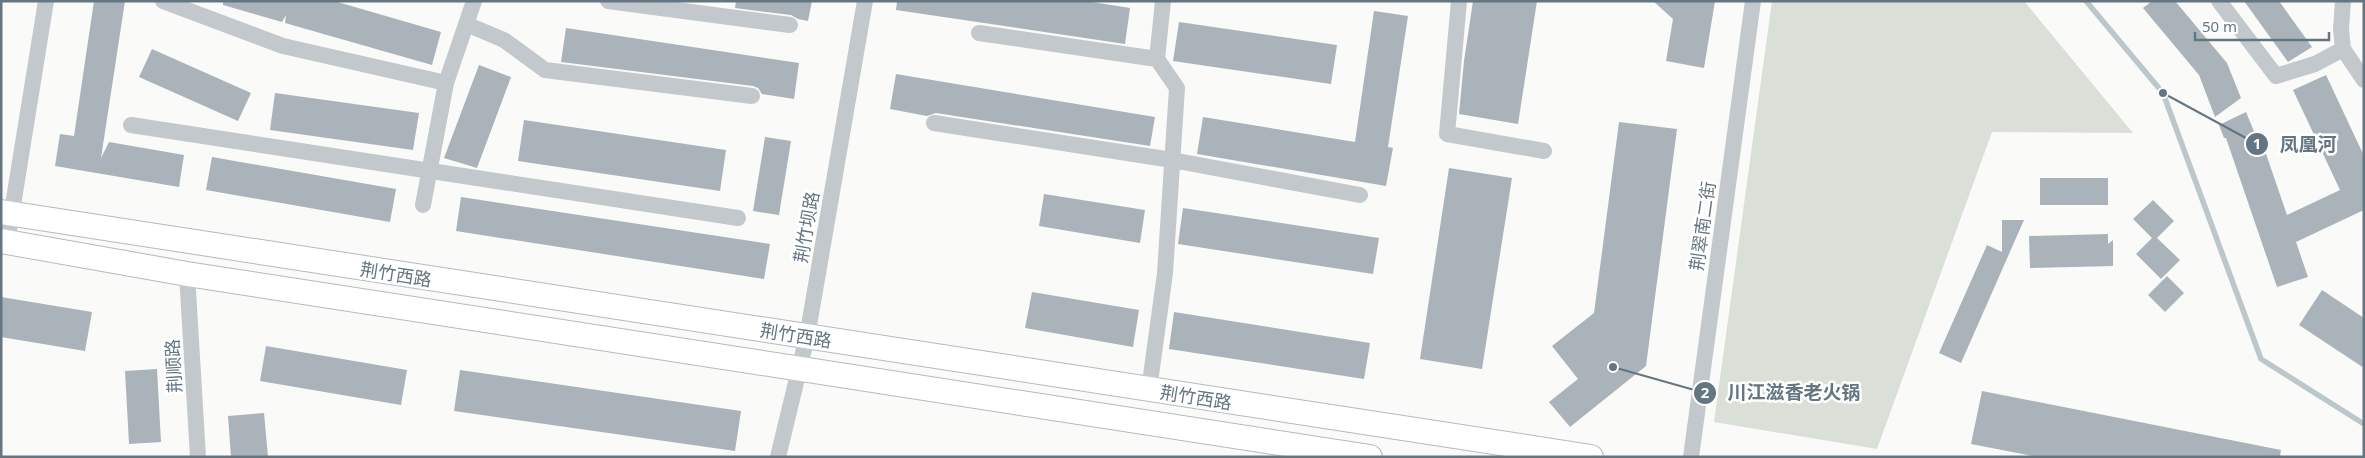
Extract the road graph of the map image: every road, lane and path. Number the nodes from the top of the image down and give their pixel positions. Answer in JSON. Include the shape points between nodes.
{"nodes":[{"id":1,"x":46,"y":1,"type":"edge"},
{"id":2,"x":163,"y":1,"type":"edge"},
{"id":3,"x":474,"y":1,"type":"edge"},
{"id":4,"x":608,"y":1,"type":"edge"},
{"id":5,"x":865,"y":1,"type":"edge"},
{"id":6,"x":1164,"y":1,"type":"edge"},
{"id":7,"x":1459,"y":1,"type":"edge"},
{"id":8,"x":1753,"y":1,"type":"edge"},
{"id":9,"x":2219,"y":1,"type":"edge"},
{"id":10,"x":2343,"y":1,"type":"edge"},
{"id":11,"x":466,"y":24,"type":"junction"},
{"id":12,"x":790,"y":25,"type":"dead end"},
{"id":13,"x":979,"y":33,"type":"dead end"},
{"id":14,"x":2343,"y":49,"type":"junction"},
{"id":15,"x":1157,"y":59,"type":"junction"},
{"id":16,"x":2364,"y":80,"type":"edge"},
{"id":17,"x":446,"y":83,"type":"junction"},
{"id":18,"x":752,"y":96,"type":"dead end"},
{"id":19,"x":934,"y":123,"type":"dead end"},
{"id":20,"x":130,"y":125,"type":"dead end"},
{"id":21,"x":1544,"y":151,"type":"dead end"},
{"id":22,"x":1172,"y":160,"type":"junction"},
{"id":23,"x":430,"y":170,"type":"junction"},
{"id":24,"x":1360,"y":195,"type":"dead end"},
{"id":25,"x":423,"y":206,"type":"dead end"},
{"id":26,"x":6,"y":213,"type":"edge"},
{"id":27,"x":738,"y":218,"type":"dead end"},
{"id":28,"x":4,"y":242,"type":"edge"},
{"id":29,"x":187,"y":274,"type":"junction"},
{"id":30,"x":807,"y":337,"type":"junction"},
{"id":31,"x":801,"y":370,"type":"junction"},
{"id":32,"x":1149,"y":390,"type":"junction"},
{"id":33,"x":198,"y":457,"type":"edge"},
{"id":34,"x":778,"y":457,"type":"edge"},
{"id":35,"x":1370,"y":457,"type":"edge"},
{"id":36,"x":1591,"y":457,"type":"edge"},
{"id":37,"x":1690,"y":457,"type":"edge"}],
"edges":[{"from":1,"to":26,"type":"street"},
{"from":2,"to":17,"type":"street","via":[[283,46]]},
{"from":3,"to":11,"type":"street"},
{"from":4,"to":12,"type":"street"},
{"from":5,"to":30,"type":"street","name":"荆竹坝路"},
{"from":6,"to":15,"type":"street"},
{"from":7,"to":21,"type":"street","via":[[1447,134]]},
{"from":8,"to":37,"type":"street","name":"荆翠南二街"},
{"from":9,"to":14,"type":"street","via":[[2276,76],[2315,64]]},
{"from":10,"to":14,"type":"street"},
{"from":11,"to":17,"type":"street"},
{"from":11,"to":18,"type":"street","via":[[504,40],[545,70]]},
{"from":13,"to":15,"type":"street"},
{"from":14,"to":16,"type":"street"},
{"from":15,"to":22,"type":"street","via":[[1177,88]]},
{"from":17,"to":23,"type":"street"},
{"from":19,"to":22,"type":"street"},
{"from":20,"to":23,"type":"street"},
{"from":22,"to":24,"type":"street"},
{"from":22,"to":32,"type":"street","via":[[1165,273]]},
{"from":23,"to":25,"type":"street"},
{"from":23,"to":27,"type":"street"},
{"from":26,"to":28,"type":"street"},
{"from":26,"to":30,"type":"main road","name":"荆竹西路"},
{"from":28,"to":29,"type":"main road","name":"荆竹西路"},
{"from":29,"to":31,"type":"main road","name":"荆竹西路"},
{"from":29,"to":33,"type":"street","name":"荆顺路"},
{"from":30,"to":31,"type":"street","name":"荆竹坝路"},
{"from":30,"to":32,"type":"main road","name":"荆竹西路"},
{"from":31,"to":34,"type":"street","name":"荆竹坝路"},
{"from":31,"to":35,"type":"main road","name":"荆竹西路"},
{"from":32,"to":36,"type":"main road","name":"荆竹西路"}]}
